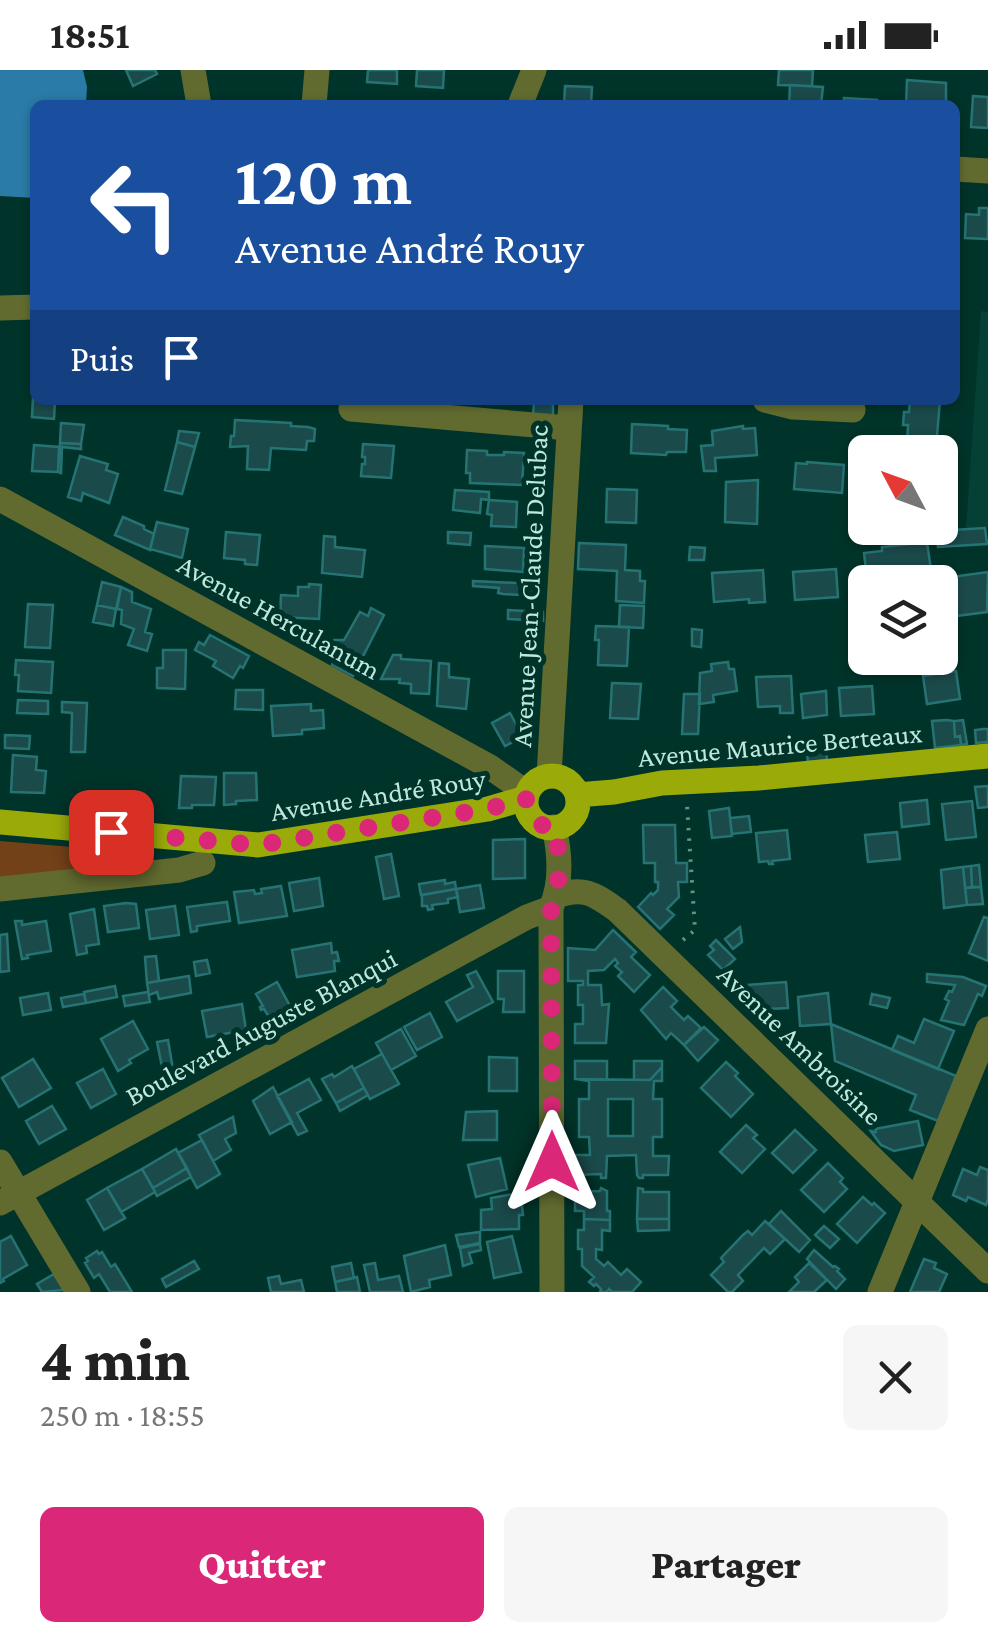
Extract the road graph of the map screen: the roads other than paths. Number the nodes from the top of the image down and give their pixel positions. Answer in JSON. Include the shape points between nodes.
{"nodes":[{"id":1,"x":193,"y":70,"type":"edge"},
{"id":2,"x":316,"y":70,"type":"edge"},
{"id":3,"x":534,"y":70,"type":"edge"},
{"id":4,"x":197,"y":100,"type":"edge"},
{"id":5,"x":314,"y":100,"type":"edge"},
{"id":6,"x":522,"y":100,"type":"edge"},
{"id":7,"x":960,"y":169,"type":"edge"},
{"id":8,"x":988,"y":171,"type":"edge"},
{"id":9,"x":30,"y":307,"type":"edge"},
{"id":10,"x":0,"y":308,"type":"edge"},
{"id":11,"x":571,"y":405,"type":"edge"},
{"id":12,"x":786,"y":405,"type":"edge"},
{"id":13,"x":351,"y":408,"type":"dead end"},
{"id":14,"x":854,"y":410,"type":"dead end"},
{"id":15,"x":569,"y":428,"type":"junction"},
{"id":16,"x":0,"y":498,"type":"edge"},
{"id":17,"x":988,"y":756,"type":"edge"},
{"id":18,"x":549,"y":776,"type":"junction"},
{"id":19,"x":527,"y":796,"type":"junction"},
{"id":20,"x":577,"y":796,"type":"junction"},
{"id":21,"x":0,"y":822,"type":"edge"},
{"id":22,"x":554,"y":827,"type":"junction"},
{"id":23,"x":202,"y":864,"type":"dead end"},
{"id":24,"x":0,"y":889,"type":"edge"},
{"id":25,"x":554,"y":902,"type":"junction"},
{"id":26,"x":988,"y":1028,"type":"edge"},
{"id":27,"x":0,"y":1162,"type":"edge"},
{"id":28,"x":9,"y":1198,"type":"edge"},
{"id":29,"x":917,"y":1202,"type":"junction"},
{"id":30,"x":988,"y":1271,"type":"edge"},
{"id":31,"x":78,"y":1292,"type":"edge"},
{"id":32,"x":552,"y":1292,"type":"edge"},
{"id":33,"x":880,"y":1292,"type":"edge"}],
"edges":[{"from":1,"to":4,"type":"street"},
{"from":2,"to":5,"type":"street"},
{"from":3,"to":6,"type":"street"},
{"from":7,"to":8,"type":"street"},
{"from":9,"to":10,"type":"street"},
{"from":11,"to":15,"type":"street","name":"Avenue Jean-Claude Delubac"},
{"from":12,"to":14,"type":"street"},
{"from":13,"to":15,"type":"street"},
{"from":15,"to":18,"type":"street","name":"Avenue Jean-Claude Delubac"},
{"from":16,"to":19,"type":"street","name":"Avenue Herculanum","via":[[490,766]]},
{"from":17,"to":20,"type":"main road","name":"Avenue Maurice Berteaux"},
{"from":18,"to":19,"type":"main road","via":[[536,781]]},
{"from":18,"to":20,"type":"main road","via":[[564,778]]},
{"from":19,"to":21,"type":"main road","name":"Avenue André Rouy","via":[[488,809],[248,847]]},
{"from":19,"to":22,"type":"main road","via":[[533,820]]},
{"from":20,"to":22,"type":"main road","via":[[573,816]]},
{"from":22,"to":25,"type":"street"},
{"from":23,"to":24,"type":"street"},
{"from":25,"to":28,"type":"street","name":"Boulevard Auguste Blanqui"},
{"from":25,"to":29,"type":"street","name":"Avenue Ambroisine","via":[[570,891],[594,893],[617,910]]},
{"from":25,"to":32,"type":"street"},
{"from":26,"to":29,"type":"street"},
{"from":27,"to":28,"type":"street"},
{"from":28,"to":31,"type":"street"},
{"from":29,"to":30,"type":"street","name":"Avenue Ambroisine"},
{"from":29,"to":33,"type":"street"}]}
